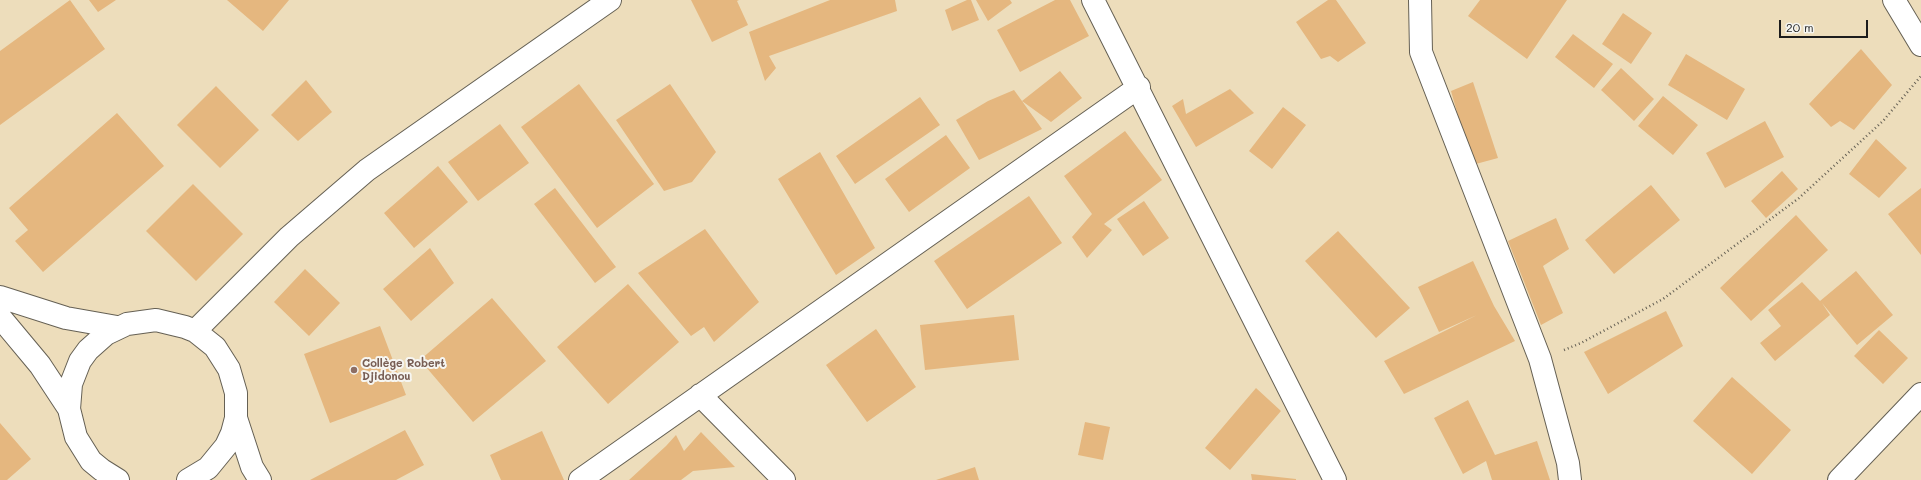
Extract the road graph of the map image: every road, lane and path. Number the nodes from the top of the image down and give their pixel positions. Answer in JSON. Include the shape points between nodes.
{"nodes":[{"id":1,"x":610,"y":0,"type":"edge"},
{"id":2,"x":1094,"y":0,"type":"edge"},
{"id":3,"x":1420,"y":0,"type":"edge"},
{"id":4,"x":1894,"y":0,"type":"edge"},
{"id":5,"x":1921,"y":45,"type":"edge"},
{"id":6,"x":1921,"y":76,"type":"edge"},
{"id":7,"x":1139,"y":87,"type":"junction"},
{"id":8,"x":0,"y":297,"type":"edge"},
{"id":9,"x":0,"y":317,"type":"edge"},
{"id":10,"x":117,"y":328,"type":"junction"},
{"id":11,"x":195,"y":331,"type":"junction"},
{"id":12,"x":1540,"y":359,"type":"junction"},
{"id":13,"x":700,"y":395,"type":"junction"},
{"id":14,"x":1919,"y":400,"type":"edge"},
{"id":15,"x":69,"y":410,"type":"junction"},
{"id":16,"x":236,"y":418,"type":"junction"},
{"id":17,"x":115,"y":479,"type":"edge"},
{"id":18,"x":188,"y":480,"type":"edge"},
{"id":19,"x":260,"y":480,"type":"edge"},
{"id":20,"x":580,"y":480,"type":"edge"},
{"id":21,"x":784,"y":480,"type":"edge"},
{"id":22,"x":1335,"y":480,"type":"edge"},
{"id":23,"x":1570,"y":480,"type":"edge"},
{"id":24,"x":1839,"y":480,"type":"edge"}],
"edges":[{"from":1,"to":11,"type":"street","via":[[367,170],[289,237]]},
{"from":2,"to":7,"type":"street"},
{"from":3,"to":12,"type":"street","via":[[1422,52]]},
{"from":4,"to":5,"type":"street"},
{"from":6,"to":12,"type":"path","via":[[1883,121],[1799,198],[1663,299],[1581,343]]},
{"from":7,"to":13,"type":"street"},
{"from":7,"to":22,"type":"street"},
{"from":8,"to":10,"type":"street","via":[[66,318]]},
{"from":9,"to":15,"type":"street","via":[[40,365]]},
{"from":10,"to":11,"type":"street","via":[[137,321],[156,320],[176,323]]},
{"from":10,"to":15,"type":"street","via":[[97,341],[80,361],[71,384]]},
{"from":11,"to":16,"type":"street","via":[[215,347],[229,369],[236,393]]},
{"from":12,"to":23,"type":"street","via":[[1568,463]]},
{"from":13,"to":20,"type":"street"},
{"from":13,"to":21,"type":"street"},
{"from":14,"to":24,"type":"street"},
{"from":15,"to":17,"type":"street","via":[[71,423],[82,450],[91,461]]},
{"from":16,"to":18,"type":"street","via":[[232,433],[218,457],[208,468]]},
{"from":16,"to":19,"type":"street","via":[[252,467]]}]}
